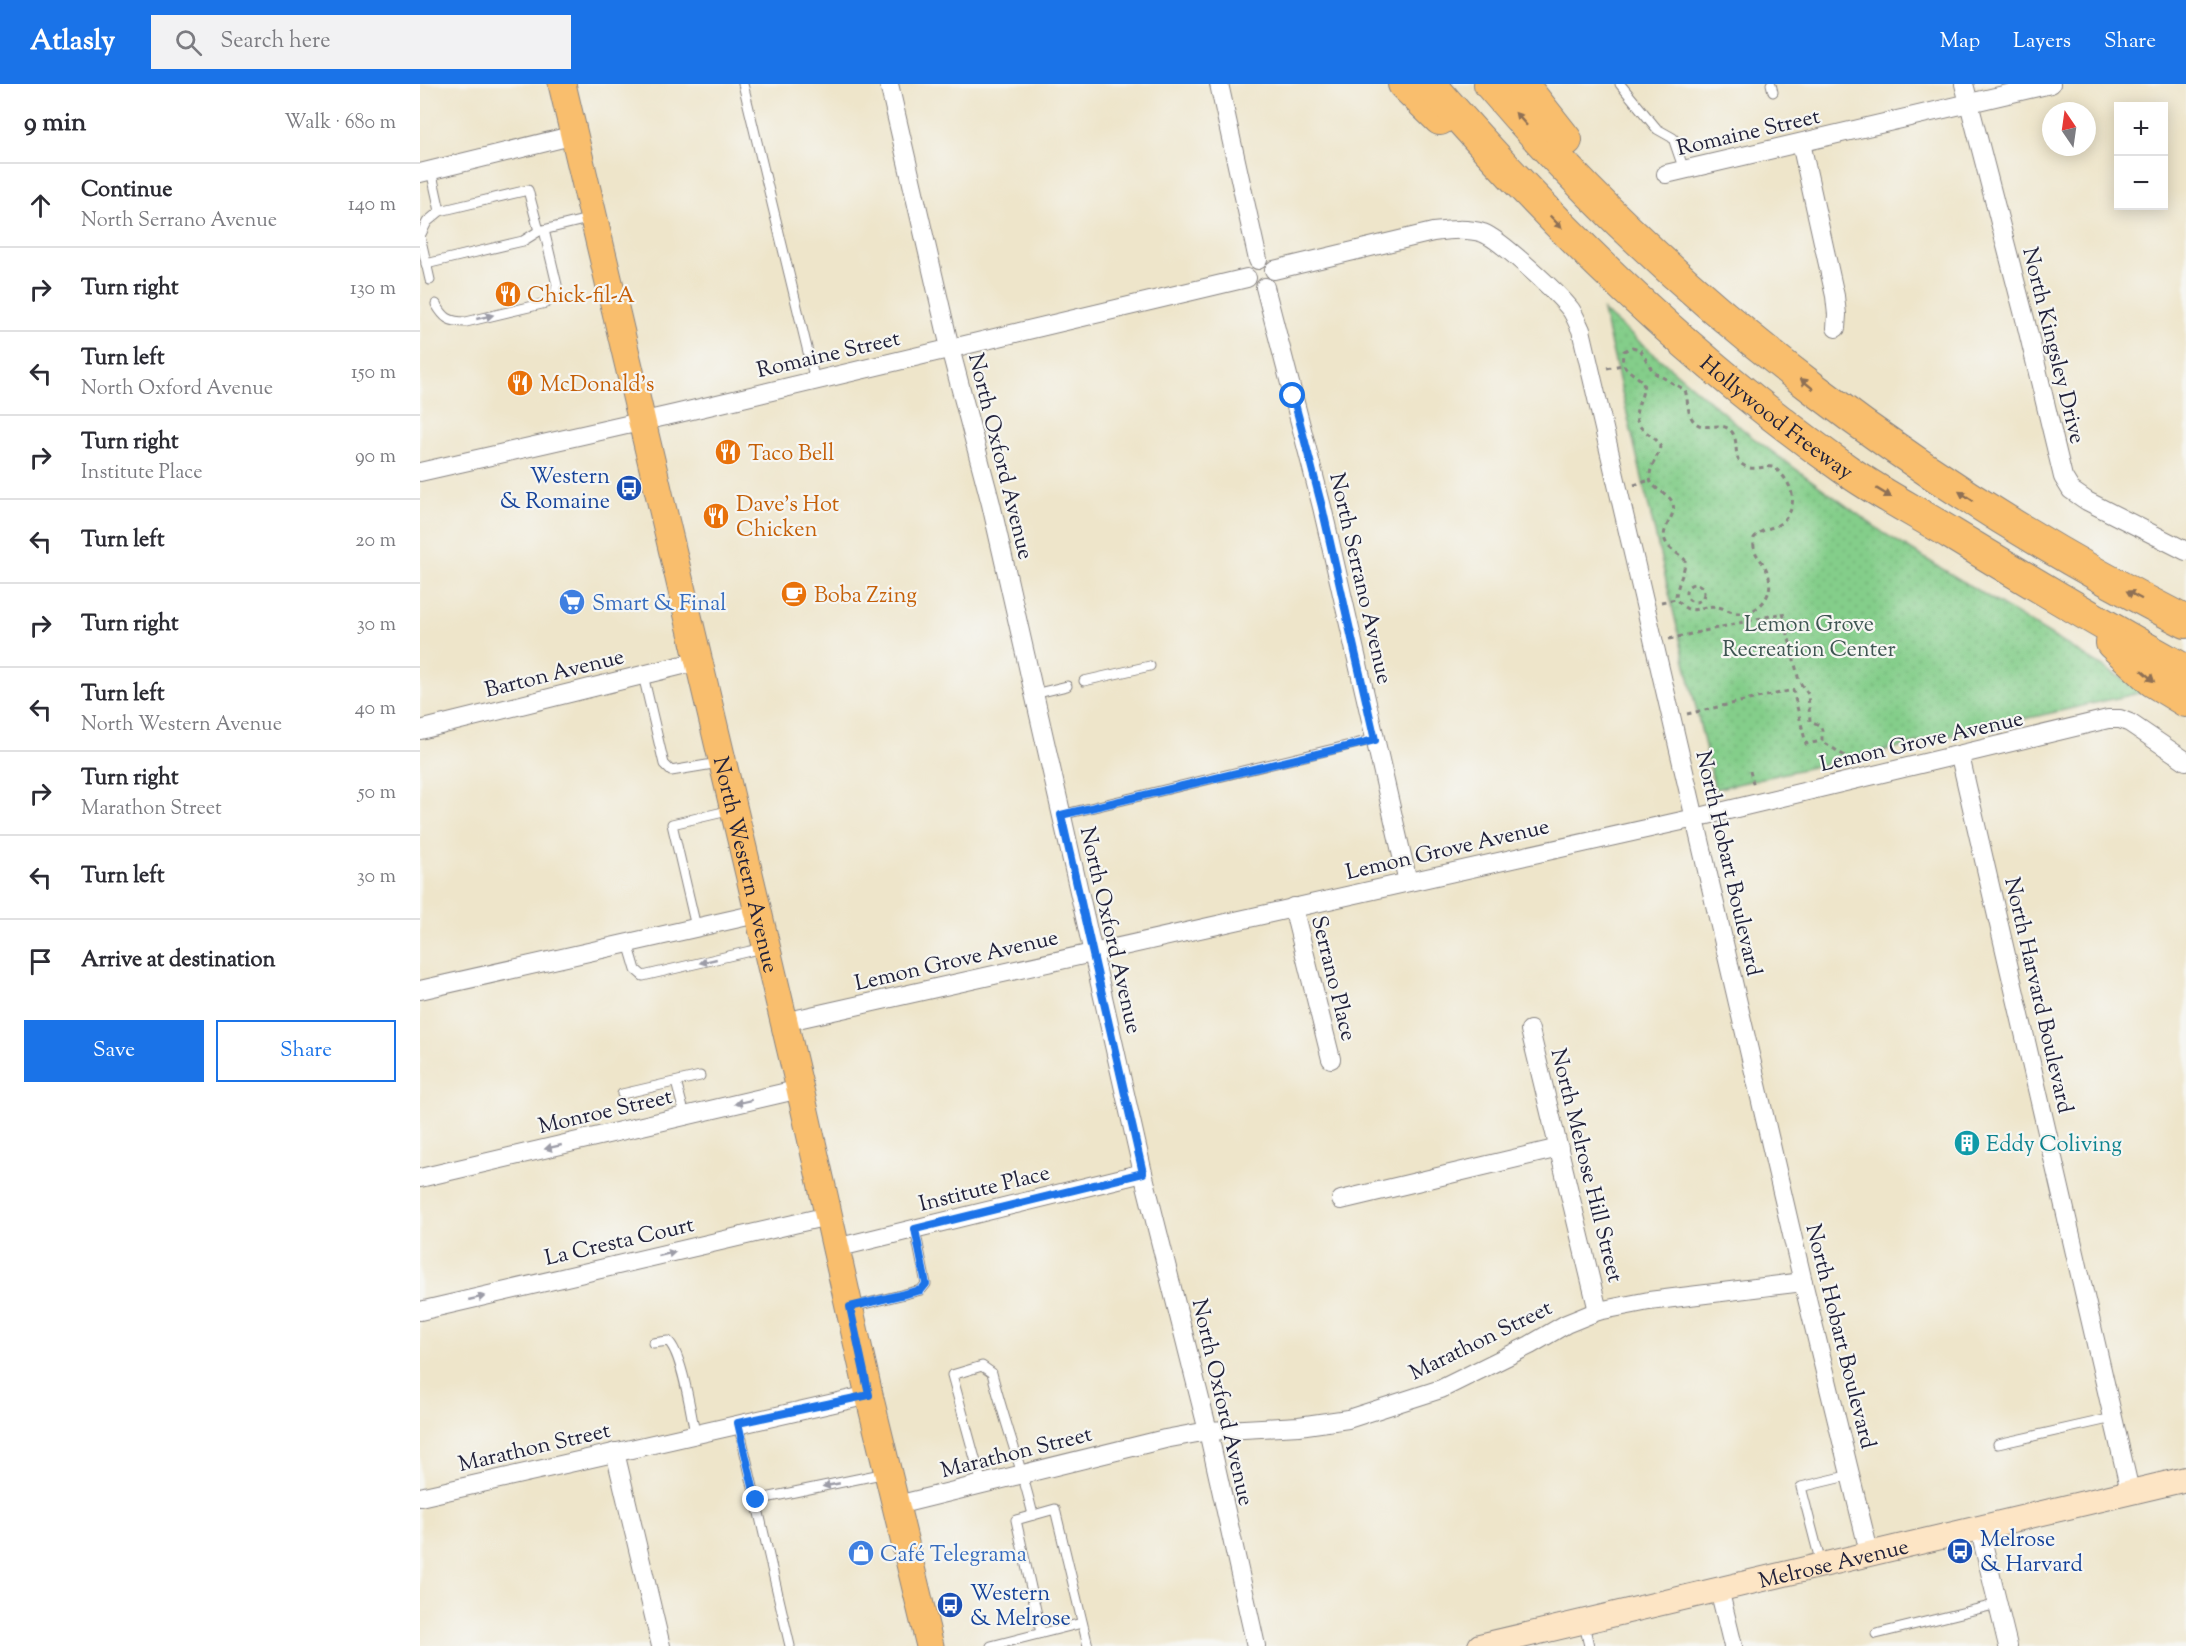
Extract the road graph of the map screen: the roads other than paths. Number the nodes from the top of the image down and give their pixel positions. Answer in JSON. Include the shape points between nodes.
{"nodes":[{"id":1,"x":562,"y":84,"type":"edge"},
{"id":2,"x":743,"y":84,"type":"edge"},
{"id":3,"x":888,"y":84,"type":"edge"},
{"id":4,"x":1219,"y":84,"type":"edge"},
{"id":5,"x":1404,"y":84,"type":"edge"},
{"id":6,"x":1430,"y":84,"type":"edge"},
{"id":7,"x":1490,"y":84,"type":"edge"},
{"id":8,"x":1522,"y":84,"type":"edge"},
{"id":9,"x":1620,"y":84,"type":"edge"},
{"id":10,"x":1965,"y":84,"type":"edge"},
{"id":11,"x":2051,"y":84,"type":"edge"},
{"id":12,"x":1969,"y":104,"type":"junction"},
{"id":13,"x":575,"y":135,"type":"junction"},
{"id":14,"x":1801,"y":144,"type":"junction"},
{"id":15,"x":425,"y":172,"type":"edge"},
{"id":16,"x":1675,"y":172,"type":"joint"},
{"id":17,"x":1515,"y":180,"type":"junction"},
{"id":18,"x":440,"y":211,"type":"junction"},
{"id":19,"x":595,"y":218,"type":"junction"},
{"id":20,"x":541,"y":231,"type":"junction"},
{"id":21,"x":420,"y":236,"type":"edge"},
{"id":22,"x":1651,"y":250,"type":"junction"},
{"id":23,"x":1258,"y":260,"type":"junction"},
{"id":24,"x":426,"y":264,"type":"junction"},
{"id":25,"x":1274,"y":270,"type":"junction"},
{"id":26,"x":1247,"y":278,"type":"junction"},
{"id":27,"x":430,"y":280,"type":"dead end"},
{"id":28,"x":1265,"y":287,"type":"junction"},
{"id":29,"x":436,"y":304,"type":"dead end"},
{"id":30,"x":1836,"y":328,"type":"dead end"},
{"id":31,"x":950,"y":348,"type":"junction"},
{"id":32,"x":814,"y":381,"type":"junction"},
{"id":33,"x":643,"y":421,"type":"junction"},
{"id":34,"x":420,"y":472,"type":"edge"},
{"id":35,"x":2186,"y":551,"type":"edge"},
{"id":36,"x":2074,"y":608,"type":"junction"},
{"id":37,"x":2186,"y":622,"type":"edge"},
{"id":38,"x":699,"y":661,"type":"junction"},
{"id":39,"x":1150,"y":666,"type":"dead end"},
{"id":40,"x":2186,"y":671,"type":"edge"},
{"id":41,"x":643,"y":675,"type":"junction"},
{"id":42,"x":1084,"y":681,"type":"dead end"},
{"id":43,"x":1066,"y":686,"type":"dead end"},
{"id":44,"x":1034,"y":694,"type":"junction"},
{"id":45,"x":2186,"y":701,"type":"edge"},
{"id":46,"x":420,"y":730,"type":"edge"},
{"id":47,"x":1375,"y":740,"type":"junction"},
{"id":48,"x":1960,"y":756,"type":"junction"},
{"id":49,"x":2186,"y":761,"type":"edge"},
{"id":50,"x":723,"y":763,"type":"junction"},
{"id":51,"x":733,"y":810,"type":"junction"},
{"id":52,"x":1061,"y":815,"type":"junction"},
{"id":53,"x":1695,"y":818,"type":"junction"},
{"id":54,"x":1408,"y":882,"type":"junction"},
{"id":55,"x":1293,"y":907,"type":"junction"},
{"id":56,"x":758,"y":914,"type":"junction"},
{"id":57,"x":696,"y":927,"type":"junction"},
{"id":58,"x":628,"y":943,"type":"junction"},
{"id":59,"x":765,"y":948,"type":"junction"},
{"id":60,"x":1092,"y":952,"type":"junction"},
{"id":61,"x":420,"y":990,"type":"edge"},
{"id":62,"x":784,"y":1022,"type":"junction"},
{"id":63,"x":1530,"y":1030,"type":"dead end"},
{"id":64,"x":1331,"y":1059,"type":"dead end"},
{"id":65,"x":700,"y":1076,"type":"dead end"},
{"id":66,"x":676,"y":1082,"type":"junction"},
{"id":67,"x":800,"y":1089,"type":"junction"},
{"id":68,"x":622,"y":1094,"type":"dead end"},
{"id":69,"x":685,"y":1116,"type":"junction"},
{"id":70,"x":1558,"y":1148,"type":"junction"},
{"id":71,"x":1143,"y":1173,"type":"junction"},
{"id":72,"x":420,"y":1178,"type":"edge"},
{"id":73,"x":1341,"y":1200,"type":"dead end"},
{"id":74,"x":828,"y":1216,"type":"junction"},
{"id":75,"x":915,"y":1229,"type":"junction"},
{"id":76,"x":836,"y":1248,"type":"junction"},
{"id":77,"x":1803,"y":1282,"type":"junction"},
{"id":78,"x":850,"y":1307,"type":"junction"},
{"id":79,"x":420,"y":1311,"type":"edge"},
{"id":80,"x":1598,"y":1311,"type":"junction"},
{"id":81,"x":653,"y":1343,"type":"dead end"},
{"id":82,"x":869,"y":1395,"type":"junction"},
{"id":83,"x":2113,"y":1419,"type":"junction"},
{"id":84,"x":738,"y":1423,"type":"junction"},
{"id":85,"x":1208,"y":1431,"type":"junction"},
{"id":86,"x":695,"y":1433,"type":"junction"},
{"id":87,"x":1998,"y":1444,"type":"dead end"},
{"id":88,"x":615,"y":1452,"type":"junction"},
{"id":89,"x":888,"y":1472,"type":"junction"},
{"id":90,"x":1023,"y":1474,"type":"junction"},
{"id":91,"x":1851,"y":1475,"type":"junction"},
{"id":92,"x":2186,"y":1479,"type":"edge"},
{"id":93,"x":982,"y":1484,"type":"junction"},
{"id":94,"x":2130,"y":1491,"type":"junction"},
{"id":95,"x":420,"y":1497,"type":"edge"},
{"id":96,"x":756,"y":1500,"type":"junction"},
{"id":97,"x":897,"y":1505,"type":"junction"},
{"id":98,"x":1033,"y":1515,"type":"junction"},
{"id":99,"x":1979,"y":1527,"type":"junction"},
{"id":100,"x":1869,"y":1552,"type":"junction"},
{"id":101,"x":1821,"y":1564,"type":"junction"},
{"id":102,"x":1719,"y":1588,"type":"junction"},
{"id":103,"x":1998,"y":1604,"type":"junction"},
{"id":104,"x":1583,"y":1621,"type":"junction"},
{"id":105,"x":1082,"y":1623,"type":"junction"},
{"id":106,"x":1041,"y":1633,"type":"junction"},
{"id":107,"x":1876,"y":1634,"type":"dead end"},
{"id":108,"x":661,"y":1646,"type":"edge"},
{"id":109,"x":790,"y":1646,"type":"edge"},
{"id":110,"x":930,"y":1646,"type":"edge"},
{"id":111,"x":991,"y":1646,"type":"edge"},
{"id":112,"x":1088,"y":1646,"type":"edge"},
{"id":113,"x":1256,"y":1646,"type":"edge"},
{"id":114,"x":1480,"y":1646,"type":"edge"},
{"id":115,"x":1589,"y":1646,"type":"edge"},
{"id":116,"x":1733,"y":1646,"type":"edge"},
{"id":117,"x":2007,"y":1646,"type":"edge"}],
"edges":[{"from":1,"to":13,"type":"main road","name":"North Western Avenue"},
{"from":2,"to":32,"type":"lane"},
{"from":3,"to":31,"type":"street","name":"North Oxford Avenue"},
{"from":4,"to":23,"type":"street"},
{"from":5,"to":17,"type":"highway","via":[[1459,136]]},
{"from":6,"to":17,"type":"highway","name":"Hollywood Freeway"},
{"from":22,"to":7,"type":"highway","name":"Hollywood Freeway","one_way":true},
{"from":8,"to":22,"type":"highway"},
{"from":9,"to":16,"type":"lane","via":[[1657,129],[1673,138]]},
{"from":10,"to":12,"type":"street","name":"North Kingsley Drive"},
{"from":11,"to":12,"type":"street","name":"Romaine Street"},
{"from":12,"to":14,"type":"street","name":"Romaine Street"},
{"from":12,"to":35,"type":"street","name":"North Kingsley Drive","via":[[2063,477],[2071,490],[2087,501]]},
{"from":13,"to":15,"type":"street"},
{"from":13,"to":19,"type":"main road","name":"North Western Avenue"},
{"from":14,"to":16,"type":"street","name":"Romaine Street"},
{"from":14,"to":30,"type":"street","via":[[1835,296]]},
{"from":15,"to":18,"type":"lane"},
{"from":17,"to":36,"type":"highway","name":"Hollywood Freeway","one_way":true,"via":[[1622,285],[1781,421],[1850,472]]},
{"from":18,"to":20,"type":"lane","via":[[528,190]]},
{"from":18,"to":21,"type":"lane","via":[[427,222]]},
{"from":19,"to":20,"type":"lane"},
{"from":19,"to":33,"type":"main road","name":"North Western Avenue"},
{"from":20,"to":24,"type":"lane","via":[[523,241]]},
{"from":29,"to":20,"type":"lane","one_way":true,"via":[[443,316],[453,322],[466,322],[546,303],[555,295],[557,285]]},
{"from":21,"to":24,"type":"lane"},
{"from":37,"to":22,"type":"highway","name":"Hollywood Freeway","one_way":true,"via":[[2055,551],[1936,477],[1818,393]]},
{"from":23,"to":25,"type":"street","via":[[1268,262]]},
{"from":23,"to":26,"type":"street","via":[[1250,265]]},
{"from":24,"to":27,"type":"lane"},
{"from":25,"to":28,"type":"street","via":[[1274,279]]},
{"from":25,"to":53,"type":"street","name":"North Hobart Boulevard","via":[[1433,232],[1473,231],[1498,241],[1572,312],[1581,330]]},
{"from":26,"to":28,"type":"street","via":[[1252,285]]},
{"from":26,"to":31,"type":"street","name":"Romaine Street"},
{"from":28,"to":47,"type":"street","name":"North Serrano Avenue","via":[[1322,507]]},
{"from":31,"to":32,"type":"street","name":"Romaine Street"},
{"from":31,"to":44,"type":"street","name":"North Oxford Avenue","via":[[991,504]]},
{"from":32,"to":33,"type":"street","name":"Romaine Street"},
{"from":33,"to":34,"type":"street","name":"Romaine Street"},
{"from":33,"to":38,"type":"main road","name":"North Western Avenue"},
{"from":36,"to":40,"type":"highway","name":"Hollywood Freeway"},
{"from":36,"to":45,"type":"highway","one_way":true,"via":[[2153,681]]},
{"from":38,"to":41,"type":"street","name":"Barton Avenue"},
{"from":38,"to":50,"type":"main road","name":"North Western Avenue"},
{"from":39,"to":42,"type":"lane"},
{"from":41,"to":46,"type":"street","name":"Barton Avenue"},
{"from":41,"to":50,"type":"lane","via":[[664,764],[671,771]]},
{"from":43,"to":44,"type":"lane"},
{"from":44,"to":52,"type":"street","name":"North Oxford Avenue"},
{"from":47,"to":52,"type":"lane"},
{"from":47,"to":54,"type":"street","name":"North Serrano Avenue"},
{"from":48,"to":49,"type":"street","name":"Lemon Grove Avenue","via":[[2120,719]]},
{"from":48,"to":53,"type":"street","name":"Lemon Grove Avenue"},
{"from":48,"to":83,"type":"street","name":"North Harvard Boulevard"},
{"from":50,"to":51,"type":"main road","name":"North Western Avenue"},
{"from":51,"to":56,"type":"main road","name":"North Western Avenue"},
{"from":51,"to":57,"type":"lane","via":[[672,824]]},
{"from":52,"to":60,"type":"street","name":"North Oxford Avenue"},
{"from":53,"to":54,"type":"street","name":"Lemon Grove Avenue"},
{"from":53,"to":77,"type":"street","name":"North Hobart Boulevard"},
{"from":54,"to":55,"type":"street","name":"Lemon Grove Avenue"},
{"from":55,"to":60,"type":"street","name":"Lemon Grove Avenue"},
{"from":55,"to":64,"type":"street","name":"Serrano Place"},
{"from":56,"to":57,"type":"street"},
{"from":56,"to":59,"type":"main road","name":"North Western Avenue"},
{"from":57,"to":58,"type":"street"},
{"from":59,"to":58,"type":"lane","one_way":true,"via":[[643,976],[636,970]]},
{"from":58,"to":61,"type":"street"},
{"from":59,"to":62,"type":"main road","name":"North Western Avenue"},
{"from":60,"to":62,"type":"street","name":"Lemon Grove Avenue"},
{"from":60,"to":71,"type":"street","name":"North Oxford Avenue"},
{"from":62,"to":67,"type":"main road","name":"North Western Avenue"},
{"from":63,"to":70,"type":"street","name":"North Melrose Hill Street"},
{"from":65,"to":66,"type":"lane"},
{"from":66,"to":68,"type":"lane"},
{"from":66,"to":69,"type":"lane"},
{"from":67,"to":69,"type":"street","name":"Monroe Street","one_way":true},
{"from":67,"to":74,"type":"main road","name":"North Western Avenue"},
{"from":69,"to":72,"type":"street","name":"Monroe Street","one_way":true},
{"from":70,"to":73,"type":"street"},
{"from":70,"to":80,"type":"street","name":"North Melrose Hill Street"},
{"from":71,"to":75,"type":"street","name":"Institute Place"},
{"from":71,"to":85,"type":"street","name":"North Oxford Avenue"},
{"from":74,"to":76,"type":"main road","name":"North Western Avenue"},
{"from":79,"to":74,"type":"street","name":"La Cresta Court","one_way":true},
{"from":75,"to":76,"type":"street","name":"Institute Place"},
{"from":75,"to":78,"type":"lane","via":[[926,1284],[921,1290]]},
{"from":76,"to":78,"type":"main road","name":"North Western Avenue"},
{"from":77,"to":80,"type":"street","name":"Marathon Street"},
{"from":77,"to":91,"type":"street","name":"North Hobart Boulevard"},
{"from":78,"to":82,"type":"main road","name":"North Western Avenue"},
{"from":80,"to":85,"type":"street","name":"Marathon Street","via":[[1441,1389],[1348,1419]]},
{"from":81,"to":86,"type":"lane","via":[[668,1341],[673,1345]]},
{"from":82,"to":84,"type":"street","name":"Marathon Street"},
{"from":82,"to":89,"type":"main road","name":"North Western Avenue"},
{"from":83,"to":87,"type":"lane"},
{"from":83,"to":94,"type":"street","name":"North Harvard Boulevard"},
{"from":84,"to":86,"type":"street","name":"Marathon Street"},
{"from":84,"to":96,"type":"lane"},
{"from":85,"to":90,"type":"street","name":"Marathon Street"},
{"from":85,"to":113,"type":"street","name":"North Oxford Avenue"},
{"from":86,"to":88,"type":"street","name":"Marathon Street"},
{"from":88,"to":95,"type":"street","name":"Marathon Street"},
{"from":88,"to":108,"type":"street"},
{"from":89,"to":96,"type":"lane","one_way":true},
{"from":89,"to":97,"type":"main road","name":"North Western Avenue"},
{"from":90,"to":93,"type":"street","name":"Marathon Street"},
{"from":90,"to":93,"type":"lane","via":[[992,1373],[982,1366],[952,1376]]},
{"from":90,"to":98,"type":"lane"},
{"from":91,"to":100,"type":"street","name":"North Hobart Boulevard"},
{"from":91,"to":101,"type":"lane","via":[[1801,1487]]},
{"from":92,"to":94,"type":"main road","name":"Melrose Avenue"},
{"from":93,"to":97,"type":"street","name":"Marathon Street"},
{"from":94,"to":99,"type":"main road","name":"Melrose Avenue"},
{"from":96,"to":109,"type":"lane"},
{"from":97,"to":110,"type":"main road","name":"North Western Avenue"},
{"from":98,"to":105,"type":"lane","via":[[1055,1509]]},
{"from":98,"to":106,"type":"lane","via":[[1016,1520]]},
{"from":99,"to":100,"type":"main road","name":"Melrose Avenue"},
{"from":99,"to":103,"type":"street"},
{"from":100,"to":101,"type":"main road","name":"Melrose Avenue"},
{"from":101,"to":102,"type":"main road","name":"Melrose Avenue"},
{"from":102,"to":104,"type":"main road","name":"Melrose Avenue"},
{"from":102,"to":116,"type":"street"},
{"from":103,"to":107,"type":"lane"},
{"from":103,"to":117,"type":"street"},
{"from":104,"to":114,"type":"main road","name":"Melrose Avenue"},
{"from":104,"to":115,"type":"lane"},
{"from":105,"to":106,"type":"lane"},
{"from":105,"to":112,"type":"lane"},
{"from":106,"to":111,"type":"lane"}]}
